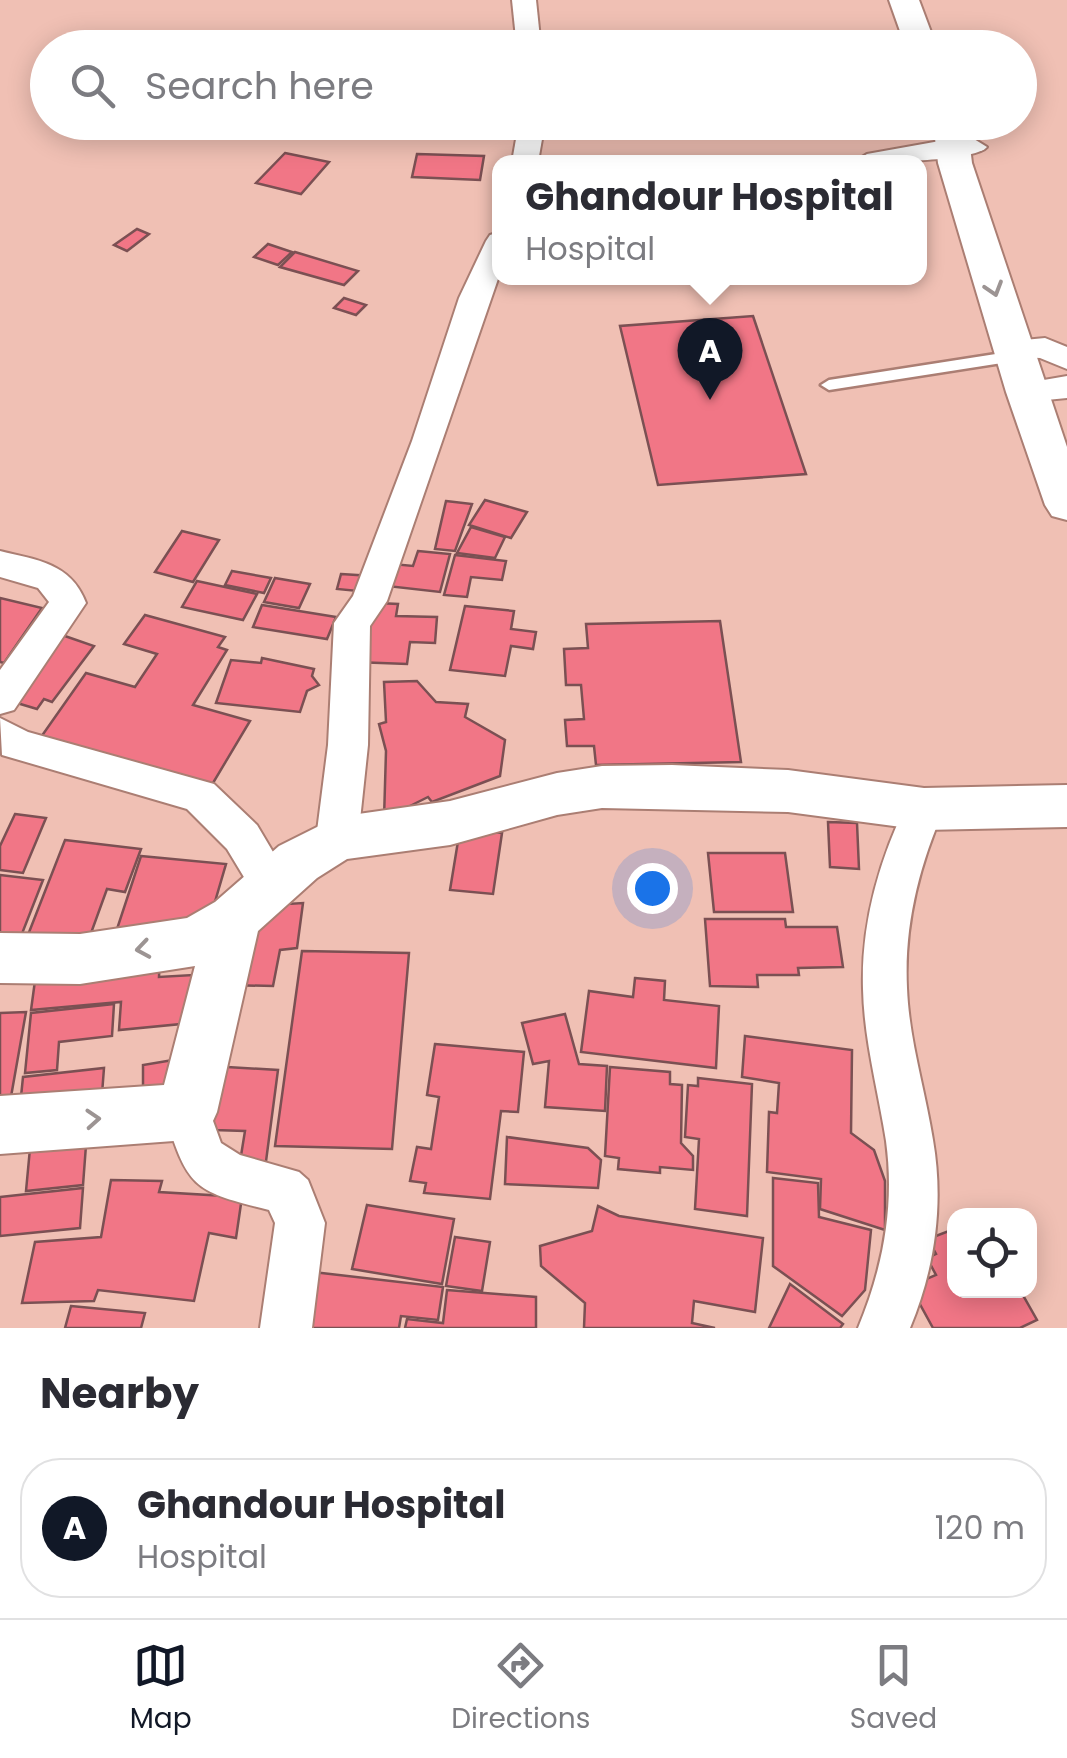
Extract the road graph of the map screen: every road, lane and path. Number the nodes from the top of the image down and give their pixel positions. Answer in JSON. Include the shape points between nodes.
{"nodes":[{"id":1,"x":524,"y":0,"type":"edge"},
{"id":2,"x":904,"y":0,"type":"edge"},
{"id":3,"x":527,"y":30,"type":"edge"},
{"id":4,"x":915,"y":30,"type":"edge"},
{"id":5,"x":943,"y":140,"type":"edge"},
{"id":6,"x":958,"y":140,"type":"edge"},
{"id":7,"x":891,"y":155,"type":"edge"},
{"id":8,"x":492,"y":259,"type":"edge"},
{"id":9,"x":1045,"y":374,"type":"edge"},
{"id":10,"x":829,"y":384,"type":"dead end"},
{"id":11,"x":1067,"y":505,"type":"edge"},
{"id":12,"x":0,"y":564,"type":"edge"},
{"id":13,"x":0,"y":699,"type":"edge"},
{"id":14,"x":0,"y":734,"type":"edge"},
{"id":15,"x":1067,"y":806,"type":"edge"},
{"id":16,"x":924,"y":809,"type":"junction"},
{"id":17,"x":337,"y":839,"type":"junction"},
{"id":18,"x":253,"y":902,"type":"junction"},
{"id":19,"x":0,"y":958,"type":"edge"},
{"id":20,"x":187,"y":1112,"type":"junction"},
{"id":21,"x":0,"y":1125,"type":"edge"},
{"id":22,"x":286,"y":1328,"type":"edge"},
{"id":23,"x":884,"y":1328,"type":"edge"}],
"edges":[{"from":1,"to":3,"type":"street"},
{"from":2,"to":4,"type":"street"},
{"from":5,"to":7,"type":"street"},
{"from":6,"to":9,"type":"street"},
{"from":8,"to":17,"type":"street","via":[[368,601],[352,623]]},
{"from":9,"to":10,"type":"lane"},
{"from":9,"to":11,"type":"street"},
{"from":12,"to":13,"type":"street","via":[[51,577],[68,603]]},
{"from":14,"to":18,"type":"street","via":[[200,796],[242,836]]},
{"from":15,"to":16,"type":"street"},
{"from":16,"to":17,"type":"street","via":[[788,791],[602,788],[450,823]]},
{"from":16,"to":23,"type":"street","via":[[887,918],[887,1016],[914,1184],[902,1281]]},
{"from":17,"to":18,"type":"street"},
{"from":18,"to":19,"type":"street","one_way":true,"via":[[197,941],[80,959]]},
{"from":18,"to":20,"type":"street"},
{"from":21,"to":20,"type":"street","one_way":true},
{"from":20,"to":22,"type":"street","via":[[203,1160],[231,1177],[282,1189],[297,1211]]}]}
